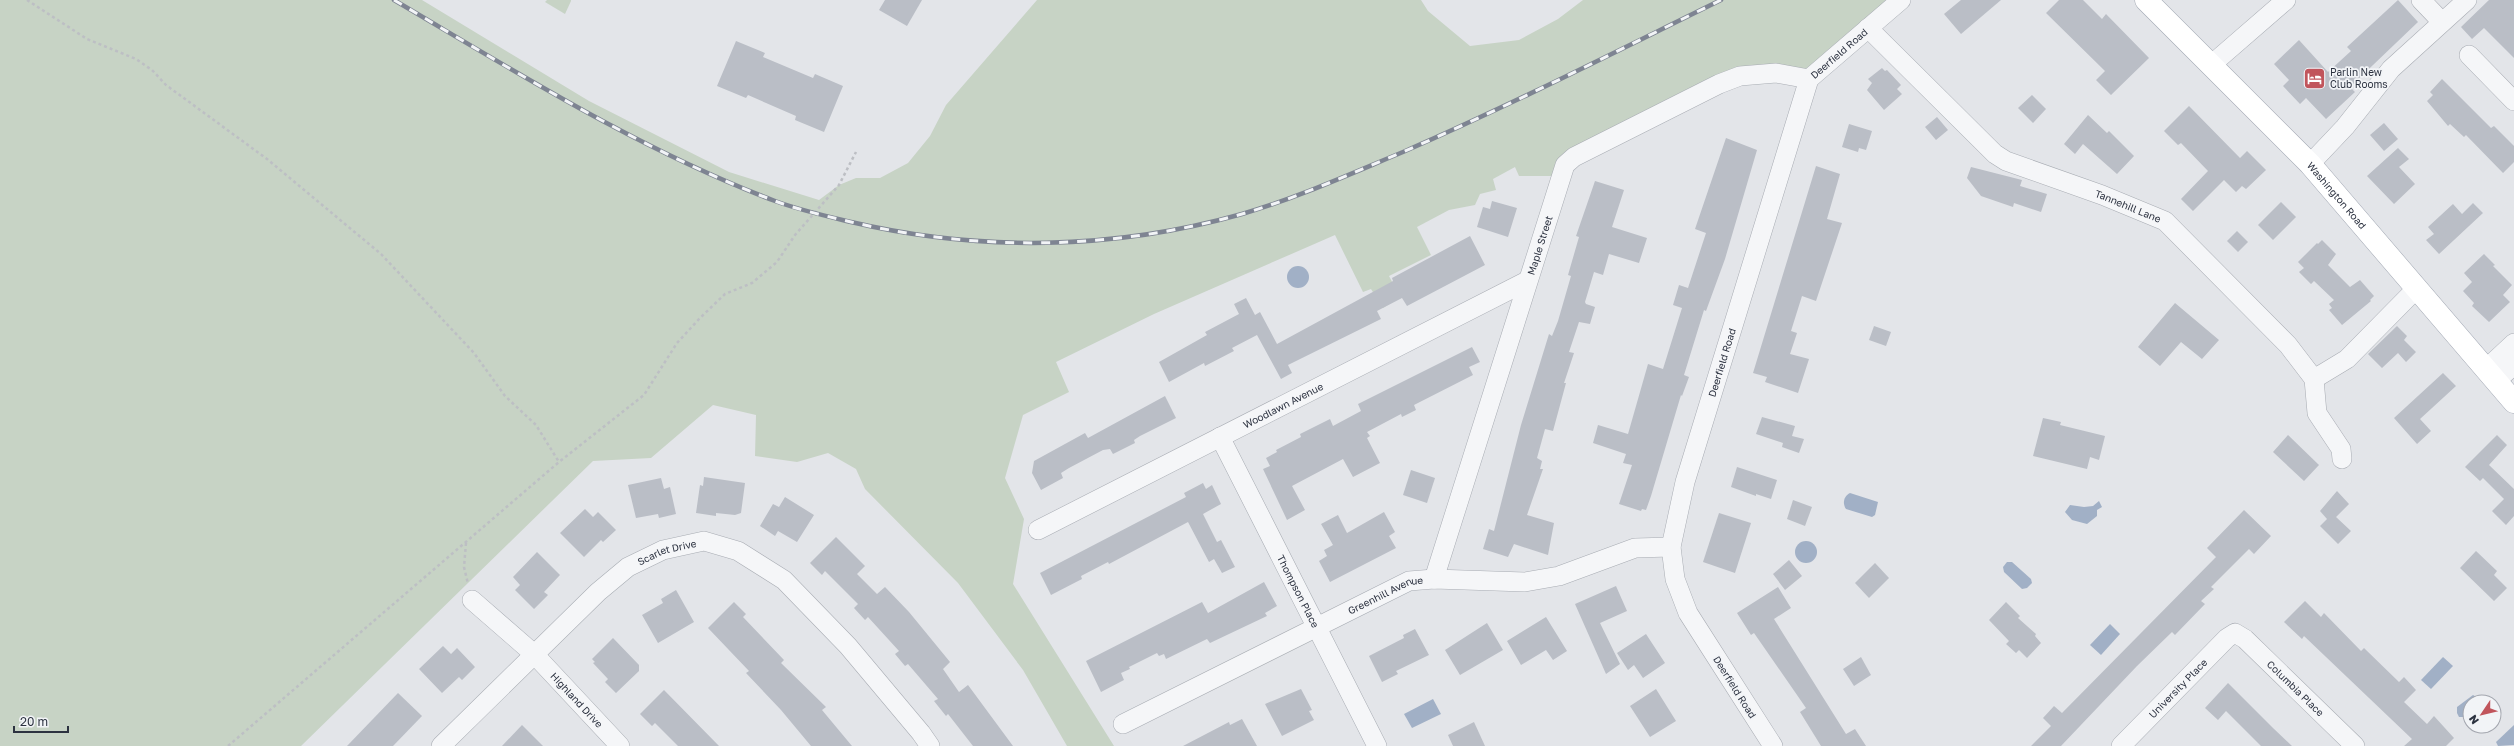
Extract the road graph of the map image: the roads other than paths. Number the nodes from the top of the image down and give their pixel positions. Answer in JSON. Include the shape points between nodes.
{"nodes":[{"id":1,"x":1901,"y":0,"type":"edge"},
{"id":2,"x":2146,"y":0,"type":"edge"},
{"id":3,"x":2286,"y":0,"type":"edge"},
{"id":4,"x":2421,"y":0,"type":"edge"},
{"id":5,"x":2467,"y":0,"type":"edge"},
{"id":6,"x":2442,"y":22,"type":"junction"},
{"id":7,"x":1868,"y":28,"type":"junction"},
{"id":8,"x":2469,"y":55,"type":"dead end"},
{"id":9,"x":2211,"y":65,"type":"junction"},
{"id":10,"x":1809,"y":79,"type":"junction"},
{"id":11,"x":2514,"y":101,"type":"edge"},
{"id":12,"x":2310,"y":164,"type":"junction"},
{"id":13,"x":1528,"y":281,"type":"junction"},
{"id":14,"x":2416,"y":289,"type":"junction"},
{"id":15,"x":2514,"y":343,"type":"edge"},
{"id":16,"x":2514,"y":366,"type":"edge"},
{"id":17,"x":2491,"y":375,"type":"junction"},
{"id":18,"x":2314,"y":379,"type":"junction"},
{"id":19,"x":2514,"y":402,"type":"edge"},
{"id":20,"x":1220,"y":437,"type":"junction"},
{"id":21,"x":2342,"y":459,"type":"dead end"},
{"id":22,"x":1038,"y":530,"type":"dead end"},
{"id":23,"x":1671,"y":547,"type":"junction"},
{"id":24,"x":1434,"y":579,"type":"junction"},
{"id":25,"x":472,"y":600,"type":"road end"},
{"id":26,"x":1317,"y":626,"type":"junction"},
{"id":27,"x":2235,"y":633,"type":"joint"},
{"id":28,"x":534,"y":654,"type":"junction"},
{"id":29,"x":1123,"y":724,"type":"dead end"},
{"id":30,"x":441,"y":746,"type":"edge"},
{"id":31,"x":620,"y":746,"type":"edge"},
{"id":32,"x":930,"y":746,"type":"edge"},
{"id":33,"x":1377,"y":746,"type":"edge"},
{"id":34,"x":1773,"y":746,"type":"edge"},
{"id":35,"x":2121,"y":746,"type":"edge"},
{"id":36,"x":2355,"y":746,"type":"edge"}],
"edges":[{"from":1,"to":7,"type":"street","name":"Deerfield Road"},
{"from":2,"to":9,"type":"main road","name":"Washington Road"},
{"from":3,"to":9,"type":"street"},
{"from":4,"to":6,"type":"street"},
{"from":5,"to":6,"type":"street"},
{"from":6,"to":12,"type":"street","via":[[2391,70],[2349,122]]},
{"from":7,"to":10,"type":"street","name":"Deerfield Road"},
{"from":7,"to":18,"type":"street","name":"Tannehill Lane","via":[[1995,154],[2006,161],[2102,195],[2165,221],[2288,345]]},
{"from":8,"to":11,"type":"street"},
{"from":9,"to":12,"type":"main road","name":"Washington Road"},
{"from":10,"to":13,"type":"street","name":"Maple Street","via":[[1776,74],[1740,76],[1719,84],[1574,157],[1565,165],[1560,176]]},
{"from":10,"to":23,"type":"street","name":"Deerfield Road","via":[[1686,482]]},
{"from":12,"to":14,"type":"main road","name":"Washington Road"},
{"from":13,"to":20,"type":"street","name":"Woodlawn Avenue"},
{"from":13,"to":24,"type":"street","name":"Maple Street"},
{"from":14,"to":17,"type":"main road","name":"Washington Road"},
{"from":14,"to":18,"type":"street","via":[[2347,359]]},
{"from":15,"to":17,"type":"street"},
{"from":16,"to":17,"type":"street"},
{"from":17,"to":19,"type":"main road","name":"Washington Road"},
{"from":18,"to":21,"type":"street","via":[[2317,413],[2341,449]]},
{"from":20,"to":22,"type":"street","name":"Woodlawn Avenue"},
{"from":20,"to":26,"type":"street","name":"Thompson Place"},
{"from":23,"to":24,"type":"street","name":"Greenhill Avenue","via":[[1636,548],[1559,576],[1525,582]]},
{"from":23,"to":34,"type":"street","name":"Deerfield Road","via":[[1675,579],[1688,613]]},
{"from":24,"to":26,"type":"street","name":"Greenhill Avenue","via":[[1409,581]]},
{"from":25,"to":28,"type":"street","name":"Highland Drive"},
{"from":26,"to":29,"type":"street","name":"Greenhill Avenue"},
{"from":26,"to":33,"type":"street","name":"Thompson Place"},
{"from":27,"to":35,"type":"street","name":"University Place","via":[[2227,638]]},
{"from":27,"to":36,"type":"street","name":"Columbia Place","via":[[2245,639]]},
{"from":28,"to":30,"type":"street","name":"Scarlet Drive"},
{"from":28,"to":31,"type":"street","name":"Highland Drive"},
{"from":28,"to":32,"type":"street","name":"Scarlet Drive","via":[[598,592],[628,567],[663,550],[704,541],[738,551],[784,580],[848,646]]}]}
